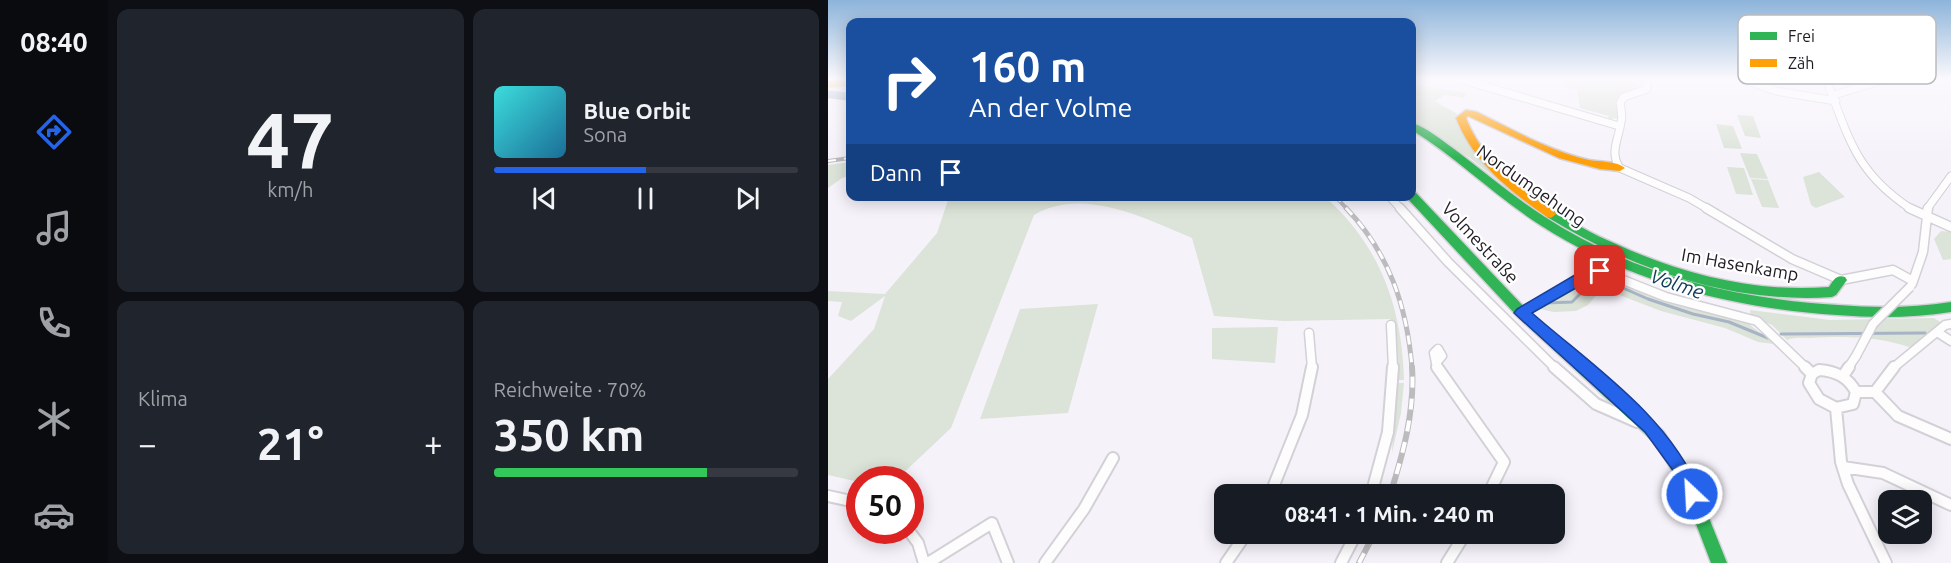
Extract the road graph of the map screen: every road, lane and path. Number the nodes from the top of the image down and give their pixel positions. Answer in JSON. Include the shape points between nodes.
{"nodes":[{"id":1,"x":1549,"y":105,"type":"edge"},
{"id":2,"x":1622,"y":105,"type":"edge"},
{"id":3,"x":1838,"y":105,"type":"edge"},
{"id":4,"x":1619,"y":126,"type":"junction"},
{"id":5,"x":1416,"y":128,"type":"edge"},
{"id":6,"x":1620,"y":168,"type":"junction"},
{"id":7,"x":1951,"y":176,"type":"edge"},
{"id":8,"x":1416,"y":200,"type":"edge"},
{"id":9,"x":1393,"y":201,"type":"edge"},
{"id":10,"x":1926,"y":218,"type":"junction"},
{"id":11,"x":1951,"y":227,"type":"edge"},
{"id":12,"x":1840,"y":280,"type":"junction"},
{"id":13,"x":1911,"y":284,"type":"junction"},
{"id":14,"x":1951,"y":307,"type":"edge"},
{"id":15,"x":1522,"y":313,"type":"junction"},
{"id":16,"x":1391,"y":325,"type":"dead end"},
{"id":17,"x":1942,"y":326,"type":"edge"},
{"id":18,"x":1309,"y":333,"type":"dead end"},
{"id":19,"x":1951,"y":341,"type":"edge"},
{"id":20,"x":1436,"y":363,"type":"dead end"},
{"id":21,"x":1812,"y":374,"type":"junction"},
{"id":22,"x":1843,"y":376,"type":"junction"},
{"id":23,"x":1856,"y":392,"type":"junction"},
{"id":24,"x":1875,"y":392,"type":"junction"},
{"id":25,"x":1836,"y":408,"type":"junction"},
{"id":26,"x":1651,"y":427,"type":"junction"},
{"id":27,"x":1951,"y":439,"type":"edge"},
{"id":28,"x":1113,"y":458,"type":"dead end"},
{"id":29,"x":1843,"y":466,"type":"junction"},
{"id":30,"x":1276,"y":484,"type":"edge"},
{"id":31,"x":1374,"y":484,"type":"edge"},
{"id":32,"x":1493,"y":484,"type":"edge"},
{"id":33,"x":828,"y":496,"type":"edge"},
{"id":34,"x":846,"y":500,"type":"edge"},
{"id":35,"x":1951,"y":505,"type":"edge"},
{"id":36,"x":918,"y":544,"type":"edge"},
{"id":37,"x":1239,"y":544,"type":"edge"},
{"id":38,"x":1351,"y":544,"type":"edge"},
{"id":39,"x":1458,"y":544,"type":"edge"},
{"id":40,"x":926,"y":563,"type":"edge"},
{"id":41,"x":1008,"y":563,"type":"edge"},
{"id":42,"x":1045,"y":563,"type":"edge"},
{"id":43,"x":1226,"y":563,"type":"edge"},
{"id":44,"x":1341,"y":563,"type":"edge"},
{"id":45,"x":1446,"y":563,"type":"edge"},
{"id":46,"x":1719,"y":563,"type":"edge"},
{"id":47,"x":1886,"y":563,"type":"edge"}],
"edges":[{"from":1,"to":4,"type":"street"},
{"from":2,"to":4,"type":"street"},
{"from":3,"to":10,"type":"street","via":[[1855,154],[1863,165],[1903,204]]},
{"from":4,"to":6,"type":"street","via":[[1614,151]]},
{"from":5,"to":14,"type":"main road","name":"Nordumgehung","via":[[1569,237],[1606,257],[1667,281],[1750,301],[1813,310],[1929,312]]},
{"from":6,"to":12,"type":"street","via":[[1689,198],[1792,259]]},
{"from":6,"to":12,"type":"main road","name":"Im Hasenkamp","via":[[1606,168],[1562,155],[1471,113],[1462,115],[1460,120],[1489,164],[1517,190],[1569,225],[1630,256],[1689,277],[1790,294],[1832,292]]},
{"from":7,"to":10,"type":"street","via":[[1927,209]]},
{"from":8,"to":15,"type":"main road","name":"Volmestraße"},
{"from":9,"to":26,"type":"street","via":[[1448,262],[1570,383],[1596,404]]},
{"from":10,"to":11,"type":"street"},
{"from":10,"to":13,"type":"street","via":[[1923,252]]},
{"from":12,"to":13,"type":"street","via":[[1893,270]]},
{"from":13,"to":22,"type":"street","bridge":true,"via":[[1873,324]]},
{"from":15,"to":21,"type":"street","via":[[1600,271],[1666,297],[1752,320],[1766,328]]},
{"from":15,"to":26,"type":"main road","name":"Volmestraße"},
{"from":16,"to":31,"type":"street","via":[[1391,421]]},
{"from":17,"to":19,"type":"street"},
{"from":17,"to":24,"type":"street","via":[[1888,372]]},
{"from":18,"to":30,"type":"street","via":[[1311,360],[1302,414]]},
{"from":20,"to":32,"type":"street","via":[[1504,462]]},
{"from":21,"to":22,"type":"street","via":[[1825,370]]},
{"from":21,"to":25,"type":"street","via":[[1809,383],[1814,393]]},
{"from":22,"to":23,"type":"street"},
{"from":23,"to":24,"type":"street"},
{"from":23,"to":25,"type":"street","via":[[1853,404]]},
{"from":24,"to":27,"type":"street","via":[[1914,425]]},
{"from":25,"to":29,"type":"street"},
{"from":26,"to":46,"type":"main road","name":"Volmestraße","via":[[1686,478]]},
{"from":28,"to":42,"type":"street"},
{"from":29,"to":35,"type":"street","via":[[1853,465],[1925,490]]},
{"from":29,"to":47,"type":"street","via":[[1855,503]]},
{"from":33,"to":34,"type":"street"},
{"from":36,"to":40,"type":"street"},
{"from":37,"to":43,"type":"street"},
{"from":38,"to":44,"type":"street"},
{"from":39,"to":45,"type":"street"},
{"from":40,"to":41,"type":"street","via":[[993,523]]}]}
